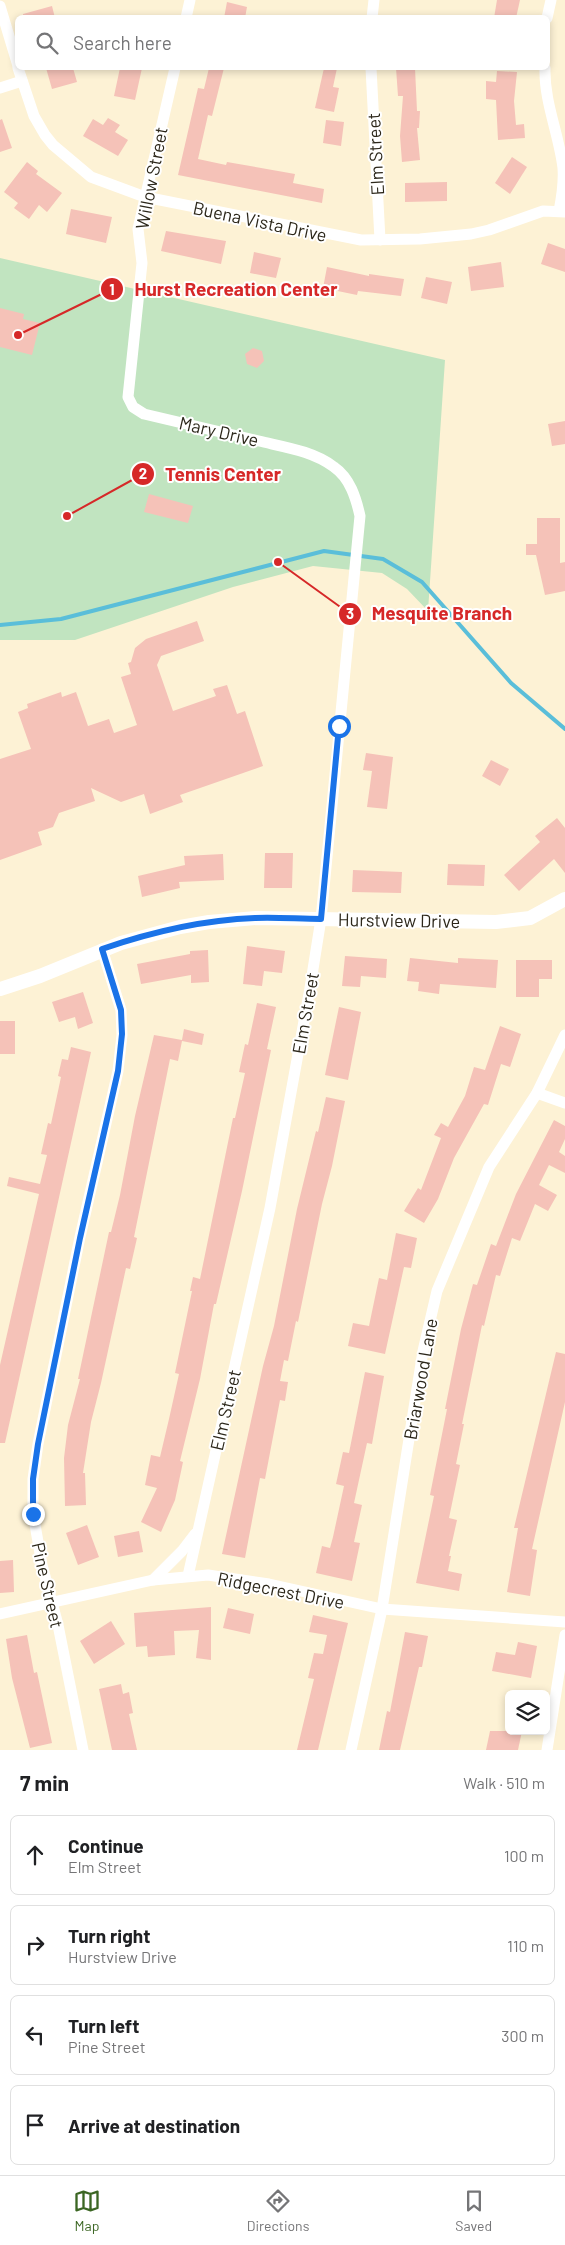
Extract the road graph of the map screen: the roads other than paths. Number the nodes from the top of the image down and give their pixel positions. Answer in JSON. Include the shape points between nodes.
{"nodes":[{"id":1,"x":190,"y":0,"type":"edge"},
{"id":2,"x":374,"y":0,"type":"edge"},
{"id":3,"x":551,"y":0,"type":"edge"},
{"id":4,"x":0,"y":6,"type":"edge"},
{"id":5,"x":187,"y":15,"type":"edge"},
{"id":6,"x":372,"y":15,"type":"edge"},
{"id":7,"x":548,"y":15,"type":"edge"},
{"id":8,"x":15,"y":57,"type":"edge"},
{"id":9,"x":19,"y":70,"type":"edge"},
{"id":10,"x":175,"y":70,"type":"edge"},
{"id":11,"x":370,"y":70,"type":"edge"},
{"id":12,"x":545,"y":70,"type":"edge"},
{"id":13,"x":22,"y":81,"type":"junction"},
{"id":14,"x":0,"y":88,"type":"edge"},
{"id":15,"x":145,"y":197,"type":"junction"},
{"id":16,"x":562,"y":211,"type":"edge"},
{"id":17,"x":380,"y":240,"type":"junction"},
{"id":18,"x":133,"y":408,"type":"joint"},
{"id":19,"x":351,"y":488,"type":"joint"},
{"id":20,"x":565,"y":899,"type":"edge"},
{"id":21,"x":321,"y":919,"type":"junction"},
{"id":22,"x":102,"y":949,"type":"junction"},
{"id":23,"x":0,"y":989,"type":"edge"},
{"id":24,"x":565,"y":1034,"type":"edge"},
{"id":25,"x":537,"y":1093,"type":"junction"},
{"id":26,"x":565,"y":1103,"type":"edge"},
{"id":27,"x":198,"y":1531,"type":"junction"},
{"id":28,"x":188,"y":1576,"type":"junction"},
{"id":29,"x":153,"y":1580,"type":"junction"},
{"id":30,"x":52,"y":1602,"type":"junction"},
{"id":31,"x":382,"y":1609,"type":"junction"},
{"id":32,"x":0,"y":1614,"type":"edge"},
{"id":33,"x":565,"y":1622,"type":"edge"},
{"id":34,"x":565,"y":1635,"type":"edge"},
{"id":35,"x":83,"y":1750,"type":"edge"},
{"id":36,"x":352,"y":1750,"type":"edge"},
{"id":37,"x":547,"y":1750,"type":"edge"}],
"edges":[{"from":1,"to":5,"type":"street"},
{"from":2,"to":6,"type":"street"},
{"from":3,"to":7,"type":"street"},
{"from":4,"to":8,"type":"street","name":"Buena Vista Drive"},
{"from":9,"to":13,"type":"street","name":"Buena Vista Drive"},
{"from":10,"to":15,"type":"street","name":"Willow Street"},
{"from":11,"to":17,"type":"street","name":"Elm Street"},
{"from":12,"to":16,"type":"street","via":[[547,97],[563,167]]},
{"from":13,"to":14,"type":"street"},
{"from":13,"to":15,"type":"street","name":"Buena Vista Drive","via":[[34,116],[58,150],[91,177]]},
{"from":15,"to":17,"type":"street","name":"Buena Vista Drive","via":[[339,237]]},
{"from":15,"to":18,"type":"street","name":"Willow Street","via":[[138,230],[142,263],[128,397]]},
{"from":16,"to":17,"type":"street","name":"Buena Vista Drive","via":[[543,211],[471,234]]},
{"from":18,"to":19,"type":"street","name":"Mary Drive","via":[[144,414],[308,454],[335,467]]},
{"from":19,"to":21,"type":"street","name":"Elm Street","via":[[360,516]]},
{"from":20,"to":21,"type":"street","name":"Hurstview Drive","via":[[530,918],[512,921]]},
{"from":21,"to":22,"type":"street","name":"Hurstview Drive","via":[[256,918],[209,922]]},
{"from":21,"to":27,"type":"street","name":"Elm Street","via":[[270,1208]]},
{"from":22,"to":23,"type":"street","name":"Hurstview Drive","via":[[40,976]]},
{"from":22,"to":30,"type":"street","name":"Pine Street","via":[[121,1010],[118,1071],[80,1238],[33,1479],[33,1514]]},
{"from":24,"to":25,"type":"street","name":"Briarwood Lane"},
{"from":25,"to":26,"type":"street"},
{"from":25,"to":31,"type":"street","name":"Briarwood Lane","via":[[490,1166],[437,1291],[423,1351]]},
{"from":27,"to":28,"type":"street","name":"Elm Street"},
{"from":27,"to":29,"type":"street","name":"Elm Street"},
{"from":28,"to":29,"type":"street","name":"Ridgecrest Drive"},
{"from":28,"to":31,"type":"street","name":"Ridgecrest Drive","via":[[227,1577]]},
{"from":29,"to":30,"type":"street","name":"Ridgecrest Drive"},
{"from":30,"to":32,"type":"street","name":"Ridgecrest Drive"},
{"from":30,"to":35,"type":"street","name":"Pine Street"},
{"from":31,"to":33,"type":"street","name":"Ridgecrest Drive"},
{"from":31,"to":36,"type":"street","name":"Briarwood Lane"},
{"from":34,"to":37,"type":"street"}]}
